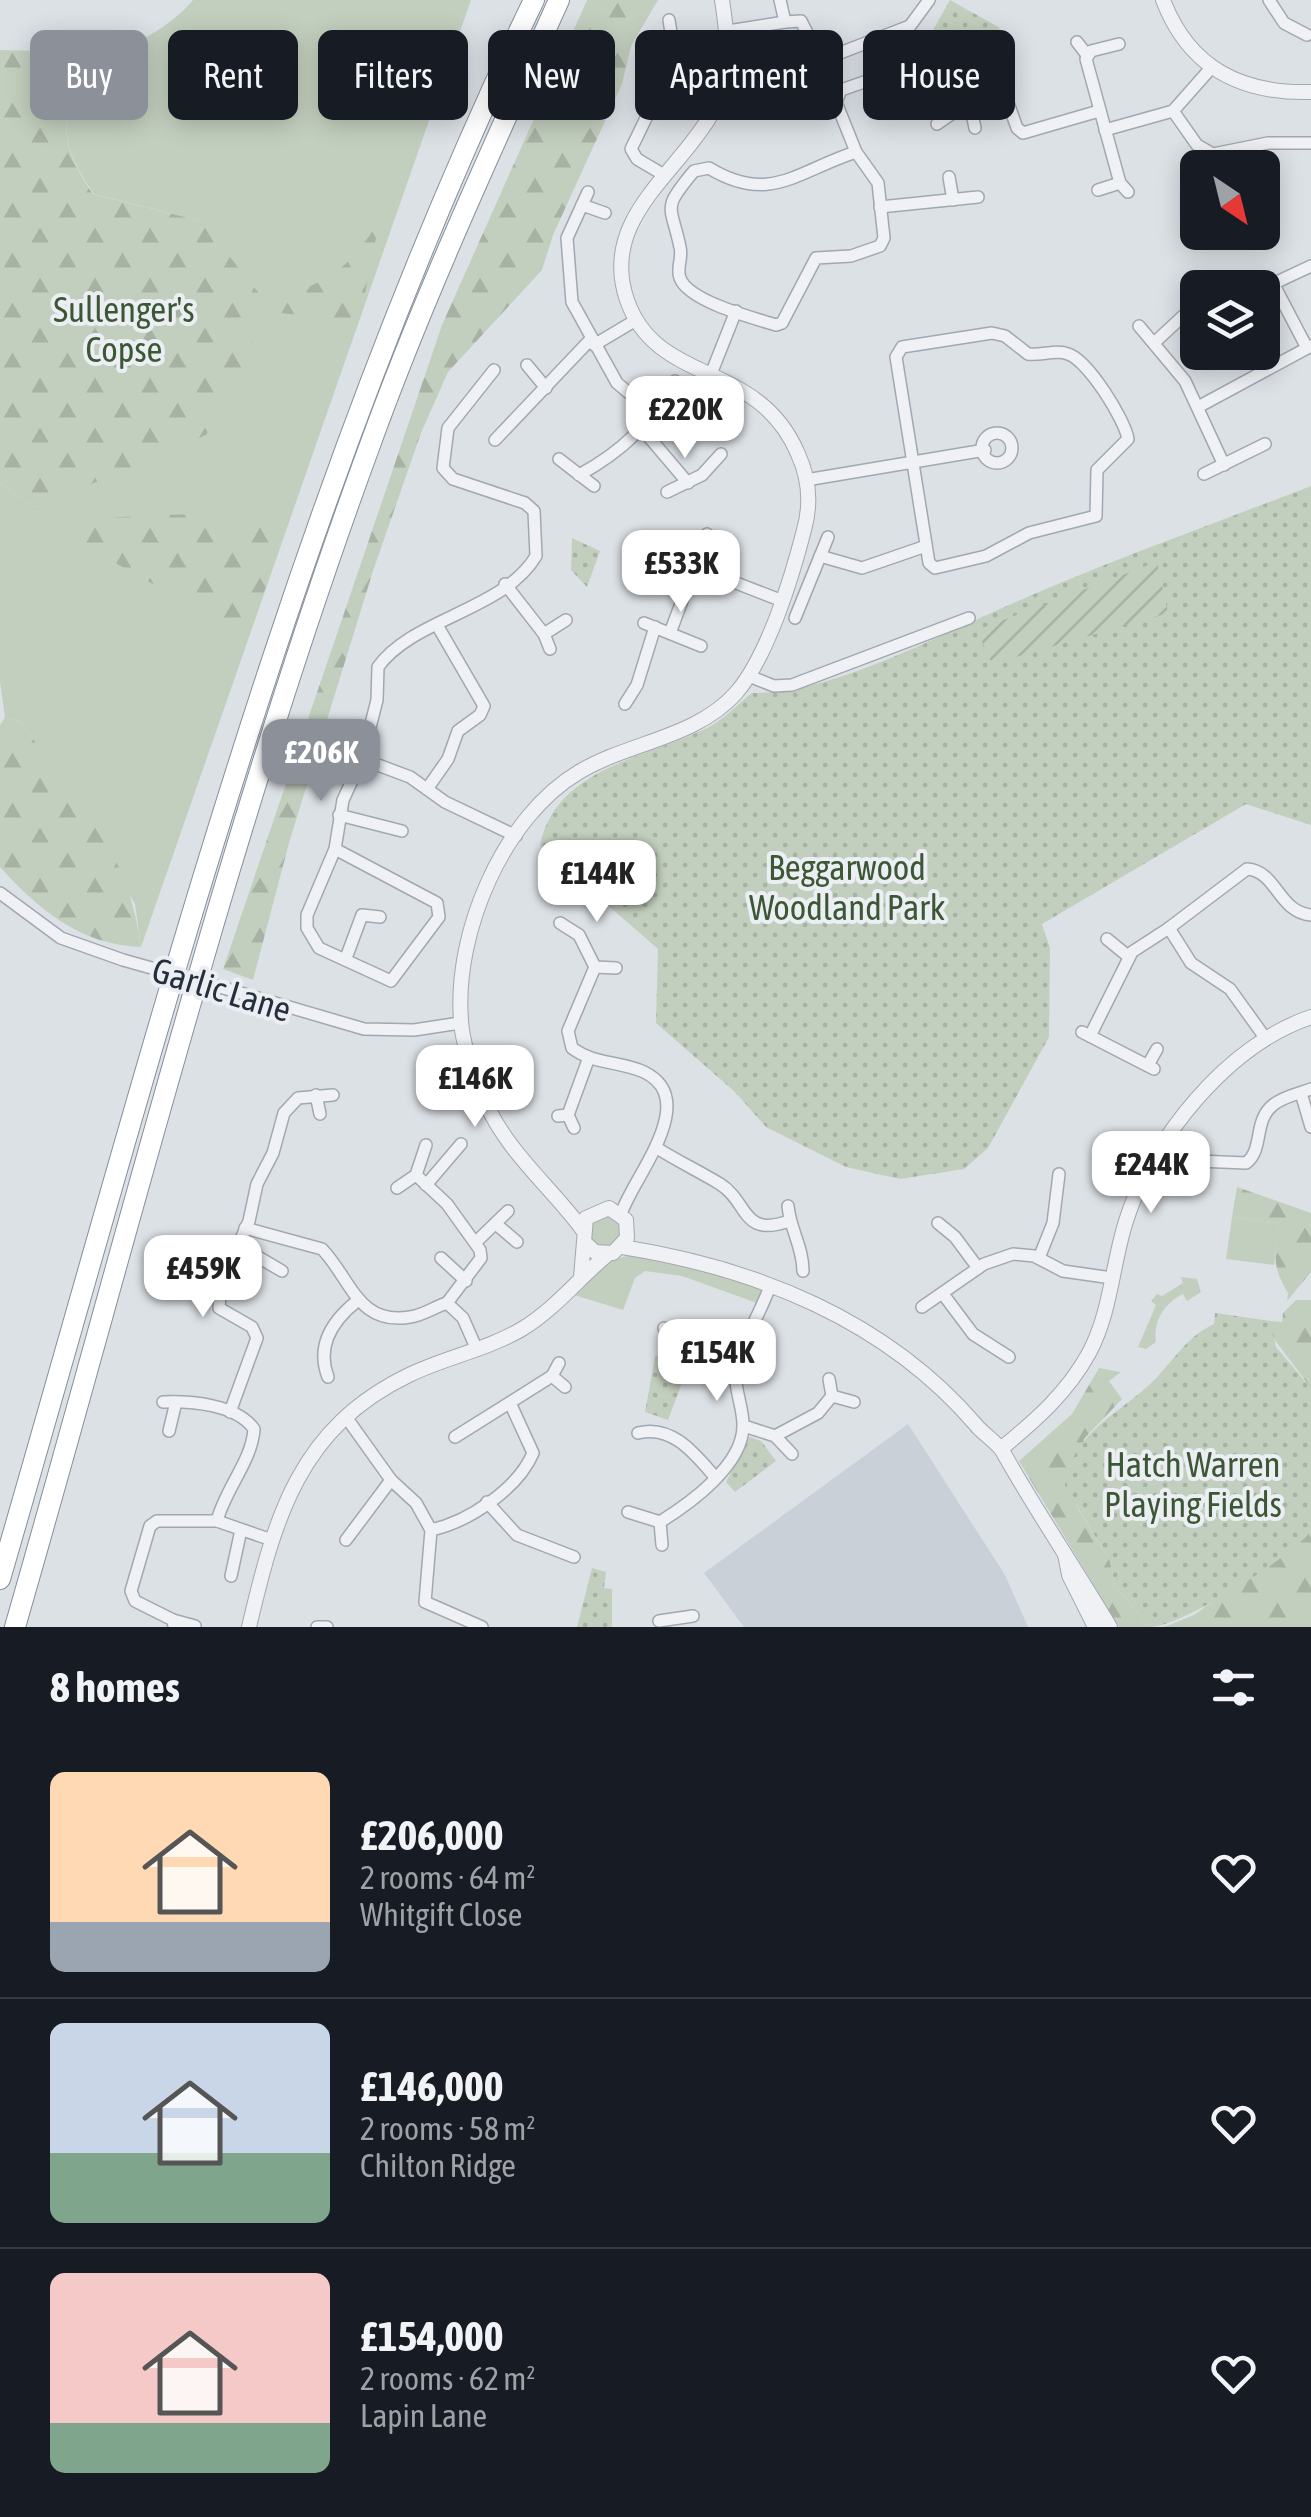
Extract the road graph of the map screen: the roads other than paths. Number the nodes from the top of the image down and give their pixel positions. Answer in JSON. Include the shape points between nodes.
{"nodes":[{"id":1,"x":534,"y":0,"type":"edge"},
{"id":2,"x":559,"y":0,"type":"edge"},
{"id":3,"x":722,"y":0,"type":"edge"},
{"id":4,"x":780,"y":0,"type":"edge"},
{"id":5,"x":928,"y":0,"type":"edge"},
{"id":6,"x":1163,"y":0,"type":"edge"},
{"id":7,"x":1268,"y":0,"type":"edge"},
{"id":8,"x":670,"y":20,"type":"dead end"},
{"id":9,"x":785,"y":22,"type":"junction"},
{"id":10,"x":671,"y":30,"type":"edge"},
{"id":11,"x":728,"y":30,"type":"edge"},
{"id":12,"x":734,"y":30,"type":"edge"},
{"id":13,"x":1307,"y":35,"type":"dead end"},
{"id":14,"x":1077,"y":42,"type":"dead end"},
{"id":15,"x":1119,"y":44,"type":"dead end"},
{"id":16,"x":1086,"y":55,"type":"junction"},
{"id":17,"x":1211,"y":68,"type":"junction"},
{"id":18,"x":1021,"y":81,"type":"dead end"},
{"id":19,"x":863,"y":82,"type":"edge"},
{"id":20,"x":1015,"y":83,"type":"edge"},
{"id":21,"x":1311,"y":92,"type":"edge"},
{"id":22,"x":1099,"y":111,"type":"junction"},
{"id":23,"x":1173,"y":111,"type":"junction"},
{"id":24,"x":645,"y":120,"type":"edge"},
{"id":25,"x":704,"y":120,"type":"edge"},
{"id":26,"x":943,"y":120,"type":"edge"},
{"id":27,"x":974,"y":120,"type":"edge"},
{"id":28,"x":1014,"y":120,"type":"edge"},
{"id":29,"x":937,"y":124,"type":"dead end"},
{"id":30,"x":975,"y":128,"type":"dead end"},
{"id":31,"x":1105,"y":130,"type":"junction"},
{"id":32,"x":1285,"y":142,"type":"junction"},
{"id":33,"x":1311,"y":142,"type":"edge"},
{"id":34,"x":856,"y":152,"type":"junction"},
{"id":35,"x":1286,"y":157,"type":"dead end"},
{"id":36,"x":664,"y":174,"type":"junction"},
{"id":37,"x":949,"y":177,"type":"dead end"},
{"id":38,"x":1098,"y":190,"type":"dead end"},
{"id":39,"x":978,"y":198,"type":"dead end"},
{"id":40,"x":953,"y":200,"type":"junction"},
{"id":41,"x":880,"y":207,"type":"junction"},
{"id":42,"x":604,"y":213,"type":"dead end"},
{"id":43,"x":1311,"y":266,"type":"edge"},
{"id":44,"x":1280,"y":281,"type":"edge"},
{"id":45,"x":1280,"y":305,"type":"edge"},
{"id":46,"x":736,"y":311,"type":"junction"},
{"id":47,"x":1180,"y":319,"type":"edge"},
{"id":48,"x":636,"y":320,"type":"junction"},
{"id":49,"x":1139,"y":326,"type":"dead end"},
{"id":50,"x":592,"y":342,"type":"junction"},
{"id":51,"x":1154,"y":343,"type":"junction"},
{"id":52,"x":1309,"y":347,"type":"edge"},
{"id":53,"x":528,"y":365,"type":"dead end"},
{"id":54,"x":494,"y":370,"type":"dead end"},
{"id":55,"x":711,"y":374,"type":"junction"},
{"id":56,"x":465,"y":379,"type":"dead end"},
{"id":57,"x":674,"y":380,"type":"dead end"},
{"id":58,"x":546,"y":388,"type":"junction"},
{"id":59,"x":476,"y":391,"type":"junction"},
{"id":60,"x":1198,"y":407,"type":"junction"},
{"id":61,"x":654,"y":414,"type":"junction"},
{"id":62,"x":643,"y":430,"type":"junction"},
{"id":63,"x":495,"y":440,"type":"dead end"},
{"id":64,"x":1264,"y":444,"type":"dead end"},
{"id":65,"x":985,"y":450,"type":"dead end"},
{"id":66,"x":722,"y":454,"type":"dead end"},
{"id":67,"x":559,"y":459,"type":"dead end"},
{"id":68,"x":914,"y":463,"type":"junction"},
{"id":69,"x":1224,"y":465,"type":"junction"},
{"id":70,"x":1204,"y":474,"type":"dead end"},
{"id":71,"x":579,"y":475,"type":"junction"},
{"id":72,"x":806,"y":480,"type":"junction"},
{"id":73,"x":688,"y":484,"type":"junction"},
{"id":74,"x":594,"y":486,"type":"dead end"},
{"id":75,"x":667,"y":492,"type":"dead end"},
{"id":76,"x":707,"y":534,"type":"dead end"},
{"id":77,"x":828,"y":538,"type":"dead end"},
{"id":78,"x":518,"y":543,"type":"dead end"},
{"id":79,"x":533,"y":543,"type":"junction"},
{"id":80,"x":926,"y":546,"type":"junction"},
{"id":81,"x":820,"y":556,"type":"junction"},
{"id":82,"x":695,"y":568,"type":"junction"},
{"id":83,"x":505,"y":584,"type":"junction"},
{"id":84,"x":780,"y":600,"type":"junction"},
{"id":85,"x":795,"y":618,"type":"dead end"},
{"id":86,"x":970,"y":618,"type":"dead end"},
{"id":87,"x":566,"y":620,"type":"dead end"},
{"id":88,"x":437,"y":626,"type":"junction"},
{"id":89,"x":670,"y":633,"type":"junction"},
{"id":90,"x":544,"y":634,"type":"junction"},
{"id":91,"x":701,"y":646,"type":"dead end"},
{"id":92,"x":550,"y":649,"type":"dead end"},
{"id":93,"x":748,"y":676,"type":"junction"},
{"id":94,"x":624,"y":704,"type":"dead end"},
{"id":95,"x":362,"y":759,"type":"junction"},
{"id":96,"x":426,"y":789,"type":"junction"},
{"id":97,"x":339,"y":815,"type":"junction"},
{"id":98,"x":402,"y":831,"type":"dead end"},
{"id":99,"x":516,"y":836,"type":"junction"},
{"id":100,"x":336,"y":849,"type":"junction"},
{"id":101,"x":0,"y":893,"type":"edge"},
{"id":102,"x":1311,"y":916,"type":"edge"},
{"id":103,"x":380,"y":918,"type":"dead end"},
{"id":104,"x":560,"y":923,"type":"dead end"},
{"id":105,"x":1169,"y":928,"type":"junction"},
{"id":106,"x":1107,"y":939,"type":"dead end"},
{"id":107,"x":1129,"y":957,"type":"junction"},
{"id":108,"x":346,"y":958,"type":"junction"},
{"id":109,"x":595,"y":967,"type":"junction"},
{"id":110,"x":616,"y":968,"type":"dead end"},
{"id":111,"x":1311,"y":1017,"type":"edge"},
{"id":112,"x":460,"y":1023,"type":"junction"},
{"id":113,"x":1266,"y":1039,"type":"junction"},
{"id":114,"x":1157,"y":1049,"type":"dead end"},
{"id":115,"x":588,"y":1060,"type":"junction"},
{"id":116,"x":1306,"y":1091,"type":"edge"},
{"id":117,"x":316,"y":1095,"type":"junction"},
{"id":118,"x":333,"y":1095,"type":"dead end"},
{"id":119,"x":320,"y":1114,"type":"dead end"},
{"id":120,"x":1311,"y":1127,"type":"edge"},
{"id":121,"x":574,"y":1128,"type":"dead end"},
{"id":122,"x":461,"y":1144,"type":"dead end"},
{"id":123,"x":1165,"y":1144,"type":"junction"},
{"id":124,"x":426,"y":1146,"type":"dead end"},
{"id":125,"x":657,"y":1148,"type":"junction"},
{"id":126,"x":1059,"y":1174,"type":"dead end"},
{"id":127,"x":416,"y":1175,"type":"junction"},
{"id":128,"x":426,"y":1185,"type":"junction"},
{"id":129,"x":397,"y":1188,"type":"dead end"},
{"id":130,"x":558,"y":1199,"type":"junction"},
{"id":131,"x":788,"y":1206,"type":"dead end"},
{"id":132,"x":508,"y":1211,"type":"dead end"},
{"id":133,"x":592,"y":1212,"type":"junction"},
{"id":134,"x":619,"y":1217,"type":"junction"},
{"id":135,"x":789,"y":1222,"type":"junction"},
{"id":136,"x":938,"y":1223,"type":"dead end"},
{"id":137,"x":496,"y":1224,"type":"junction"},
{"id":138,"x":246,"y":1228,"type":"junction"},
{"id":139,"x":583,"y":1236,"type":"junction"},
{"id":140,"x":476,"y":1242,"type":"junction"},
{"id":141,"x":517,"y":1242,"type":"dead end"},
{"id":142,"x":238,"y":1246,"type":"junction"},
{"id":143,"x":615,"y":1251,"type":"junction"},
{"id":144,"x":656,"y":1251,"type":"junction"},
{"id":145,"x":441,"y":1258,"type":"dead end"},
{"id":146,"x":1040,"y":1258,"type":"junction"},
{"id":147,"x":978,"y":1268,"type":"junction"},
{"id":148,"x":282,"y":1270,"type":"dead end"},
{"id":149,"x":803,"y":1271,"type":"dead end"},
{"id":150,"x":581,"y":1278,"type":"junction"},
{"id":151,"x":1112,"y":1278,"type":"junction"},
{"id":152,"x":466,"y":1280,"type":"junction"},
{"id":153,"x":770,"y":1286,"type":"junction"},
{"id":154,"x":943,"y":1294,"type":"junction"},
{"id":155,"x":357,"y":1301,"type":"junction"},
{"id":156,"x":447,"y":1303,"type":"junction"},
{"id":157,"x":922,"y":1308,"type":"dead end"},
{"id":158,"x":664,"y":1328,"type":"dead end"},
{"id":159,"x":678,"y":1332,"type":"junction"},
{"id":160,"x":676,"y":1349,"type":"dead end"},
{"id":161,"x":477,"y":1350,"type":"junction"},
{"id":162,"x":1009,"y":1357,"type":"dead end"},
{"id":163,"x":305,"y":1358,"type":"dead end"},
{"id":164,"x":321,"y":1361,"type":"junction"},
{"id":165,"x":559,"y":1362,"type":"dead end"},
{"id":166,"x":738,"y":1362,"type":"junction"},
{"id":167,"x":552,"y":1376,"type":"junction"},
{"id":168,"x":328,"y":1377,"type":"dead end"},
{"id":169,"x":829,"y":1379,"type":"dead end"},
{"id":170,"x":565,"y":1387,"type":"dead end"},
{"id":171,"x":832,"y":1396,"type":"junction"},
{"id":172,"x":854,"y":1402,"type":"dead end"},
{"id":173,"x":511,"y":1405,"type":"junction"},
{"id":174,"x":230,"y":1412,"type":"junction"},
{"id":175,"x":459,"y":1414,"type":"dead end"},
{"id":176,"x":652,"y":1414,"type":"dead end"},
{"id":177,"x":346,"y":1417,"type":"junction"},
{"id":178,"x":744,"y":1426,"type":"junction"},
{"id":179,"x":469,"y":1428,"type":"junction"},
{"id":180,"x":170,"y":1431,"type":"dead end"},
{"id":181,"x":775,"y":1436,"type":"junction"},
{"id":182,"x":455,"y":1437,"type":"dead end"},
{"id":183,"x":1002,"y":1448,"type":"junction"},
{"id":184,"x":792,"y":1454,"type":"dead end"},
{"id":185,"x":715,"y":1477,"type":"junction"},
{"id":186,"x":391,"y":1480,"type":"junction"},
{"id":187,"x":486,"y":1502,"type":"junction"},
{"id":188,"x":628,"y":1512,"type":"dead end"},
{"id":189,"x":217,"y":1521,"type":"junction"},
{"id":190,"x":660,"y":1522,"type":"junction"},
{"id":191,"x":241,"y":1530,"type":"junction"},
{"id":192,"x":431,"y":1530,"type":"junction"},
{"id":193,"x":270,"y":1539,"type":"junction"},
{"id":194,"x":346,"y":1540,"type":"dead end"},
{"id":195,"x":662,"y":1544,"type":"dead end"},
{"id":196,"x":1065,"y":1553,"type":"junction"},
{"id":197,"x":574,"y":1557,"type":"dead end"},
{"id":198,"x":231,"y":1576,"type":"dead end"},
{"id":199,"x":0,"y":1579,"type":"edge"},
{"id":200,"x":693,"y":1616,"type":"dead end"},
{"id":201,"x":658,"y":1621,"type":"dead end"},
{"id":202,"x":676,"y":1623,"type":"edge"},
{"id":203,"x":173,"y":1624,"type":"edge"},
{"id":204,"x":195,"y":1626,"type":"edge"},
{"id":205,"x":15,"y":1627,"type":"edge"},
{"id":206,"x":249,"y":1627,"type":"edge"},
{"id":207,"x":482,"y":1627,"type":"edge"},
{"id":208,"x":1095,"y":1627,"type":"edge"},
{"id":209,"x":1110,"y":1627,"type":"edge"}],
"edges":[{"from":1,"to":199,"type":"highway","via":[[406,284],[323,505],[245,741]]},
{"from":2,"to":205,"type":"highway","via":[[369,446],[208,943]]},
{"from":3,"to":11,"type":"street"},
{"from":4,"to":9,"type":"street"},
{"from":5,"to":9,"type":"street","via":[[910,26],[827,58],[801,21]]},
{"from":6,"to":17,"type":"street","via":[[1178,32]]},
{"from":7,"to":13,"type":"street","via":[[1284,23]]},
{"from":8,"to":10,"type":"street"},
{"from":9,"to":12,"type":"street"},
{"from":14,"to":16,"type":"street"},
{"from":15,"to":16,"type":"street"},
{"from":16,"to":22,"type":"street"},
{"from":17,"to":21,"type":"street","via":[[1252,89]]},
{"from":17,"to":23,"type":"street"},
{"from":18,"to":20,"type":"street"},
{"from":19,"to":34,"type":"street","via":[[841,90],[836,102]]},
{"from":22,"to":28,"type":"street","via":[[1023,133]]},
{"from":22,"to":31,"type":"street"},
{"from":23,"to":31,"type":"street"},
{"from":23,"to":32,"type":"street","via":[[1197,145],[1213,154]]},
{"from":24,"to":36,"type":"street","via":[[632,148]]},
{"from":25,"to":36,"type":"street"},
{"from":26,"to":29,"type":"street"},
{"from":27,"to":30,"type":"street"},
{"from":31,"to":38,"type":"street","via":[[1124,187]]},
{"from":32,"to":33,"type":"street"},
{"from":32,"to":35,"type":"street"},
{"from":34,"to":41,"type":"street","via":[[878,183]]},
{"from":34,"to":46,"type":"street","via":[[780,184],[750,186],[702,166],[685,182],[670,216],[681,248],[680,278],[699,296]]},
{"from":36,"to":48,"type":"street","via":[[636,211],[625,241],[623,286]]},
{"from":37,"to":40,"type":"street"},
{"from":39,"to":40,"type":"street"},
{"from":40,"to":41,"type":"street"},
{"from":41,"to":46,"type":"street","via":[[880,246],[816,258],[782,323]]},
{"from":42,"to":50,"type":"street","via":[[585,198],[566,251],[572,302]]},
{"from":43,"to":44,"type":"street"},
{"from":45,"to":52,"type":"street"},
{"from":46,"to":55,"type":"street"},
{"from":47,"to":51,"type":"street"},
{"from":48,"to":50,"type":"street"},
{"from":48,"to":55,"type":"street","via":[[664,352]]},
{"from":49,"to":51,"type":"street"},
{"from":50,"to":58,"type":"street","via":[[578,348]]},
{"from":50,"to":61,"type":"street","via":[[617,383]]},
{"from":51,"to":60,"type":"street"},
{"from":52,"to":60,"type":"street"},
{"from":53,"to":58,"type":"street"},
{"from":54,"to":59,"type":"street"},
{"from":55,"to":72,"type":"street","via":[[754,395],[777,418]]},
{"from":56,"to":59,"type":"street"},
{"from":57,"to":61,"type":"street"},
{"from":58,"to":63,"type":"street"},
{"from":59,"to":79,"type":"street","via":[[448,428],[443,468],[453,479],[525,503],[534,511]]},
{"from":60,"to":69,"type":"street"},
{"from":61,"to":62,"type":"street"},
{"from":62,"to":71,"type":"street"},
{"from":62,"to":73,"type":"street"},
{"from":64,"to":69,"type":"street"},
{"from":65,"to":68,"type":"street"},
{"from":66,"to":73,"type":"street"},
{"from":67,"to":71,"type":"street"},
{"from":68,"to":72,"type":"street"},
{"from":68,"to":80,"type":"street"},
{"from":68,"to":80,"type":"street","via":[[896,357],[902,347],[992,333],[1028,354],[1060,352],[1078,360],[1114,408],[1128,440],[1097,470],[1098,508],[1087,522],[1030,533],[986,556],[936,568]]},
{"from":69,"to":70,"type":"street"},
{"from":71,"to":74,"type":"street"},
{"from":72,"to":84,"type":"street","via":[[806,524]]},
{"from":73,"to":75,"type":"street"},
{"from":76,"to":82,"type":"street"},
{"from":77,"to":81,"type":"street"},
{"from":78,"to":79,"type":"street"},
{"from":79,"to":83,"type":"street","via":[[530,566]]},
{"from":80,"to":81,"type":"street","via":[[862,568]]},
{"from":81,"to":85,"type":"street"},
{"from":82,"to":84,"type":"street"},
{"from":82,"to":89,"type":"street"},
{"from":83,"to":88,"type":"street"},
{"from":83,"to":90,"type":"street"},
{"from":84,"to":93,"type":"street"},
{"from":86,"to":93,"type":"street","via":[[792,685]]},
{"from":87,"to":90,"type":"street"},
{"from":88,"to":95,"type":"street","via":[[378,668]]},
{"from":88,"to":96,"type":"street","via":[[484,706],[458,731]]},
{"from":89,"to":91,"type":"street"},
{"from":89,"to":94,"type":"street","via":[[650,625],[643,688]]},
{"from":90,"to":92,"type":"street"},
{"from":93,"to":99,"type":"street","via":[[706,718],[570,778]]},
{"from":95,"to":96,"type":"street"},
{"from":95,"to":97,"type":"street"},
{"from":96,"to":99,"type":"street"},
{"from":97,"to":98,"type":"street"},
{"from":97,"to":100,"type":"street"},
{"from":99,"to":112,"type":"street","via":[[472,929]]},
{"from":100,"to":108,"type":"street","via":[[307,928],[319,948]]},
{"from":100,"to":108,"type":"street","via":[[440,909],[391,981]]},
{"from":101,"to":112,"type":"street","name":"Garlic Lane","bridge":true,"via":[[61,938],[364,1029]]},
{"from":102,"to":105,"type":"street","via":[[1292,910],[1262,872],[1247,869]]},
{"from":103,"to":108,"type":"street","via":[[362,915]]},
{"from":104,"to":109,"type":"street","via":[[579,935]]},
{"from":105,"to":107,"type":"street"},
{"from":105,"to":113,"type":"street","via":[[1191,963],[1230,989]]},
{"from":106,"to":107,"type":"street"},
{"from":107,"to":114,"type":"street","via":[[1086,1034],[1151,1067]]},
{"from":109,"to":110,"type":"street"},
{"from":109,"to":115,"type":"street","via":[[568,1031],[572,1048]]},
{"from":111,"to":113,"type":"street"},
{"from":112,"to":130,"type":"street","via":[[496,1122]]},
{"from":113,"to":123,"type":"street","via":[[1202,1096]]},
{"from":115,"to":121,"type":"street","via":[[563,1116]]},
{"from":115,"to":125,"type":"street","via":[[641,1070],[661,1083],[667,1096]]},
{"from":116,"to":120,"type":"street"},
{"from":116,"to":123,"type":"street","via":[[1266,1111],[1255,1154],[1246,1163],[1199,1161]]},
{"from":117,"to":118,"type":"street"},
{"from":117,"to":119,"type":"street"},
{"from":117,"to":138,"type":"street","via":[[298,1098],[284,1112]]},
{"from":122,"to":128,"type":"street"},
{"from":123,"to":151,"type":"street","via":[[1129,1211]]},
{"from":124,"to":127,"type":"street"},
{"from":125,"to":134,"type":"street"},
{"from":125,"to":135,"type":"street","via":[[719,1183],[747,1218],[761,1225]]},
{"from":126,"to":146,"type":"street"},
{"from":127,"to":128,"type":"street"},
{"from":127,"to":129,"type":"street"},
{"from":128,"to":140,"type":"street"},
{"from":130,"to":133,"type":"street"},
{"from":130,"to":139,"type":"street"},
{"from":131,"to":135,"type":"street"},
{"from":132,"to":137,"type":"street"},
{"from":133,"to":134,"type":"street"},
{"from":133,"to":139,"type":"street"},
{"from":134,"to":143,"type":"street"},
{"from":134,"to":144,"type":"street"},
{"from":135,"to":149,"type":"street"},
{"from":136,"to":147,"type":"street"},
{"from":137,"to":140,"type":"street"},
{"from":137,"to":141,"type":"street"},
{"from":138,"to":142,"type":"street"},
{"from":138,"to":155,"type":"street","via":[[322,1249]]},
{"from":139,"to":143,"type":"street","via":[[595,1252]]},
{"from":139,"to":150,"type":"street"},
{"from":140,"to":152,"type":"street","via":[[482,1258]]},
{"from":142,"to":148,"type":"street"},
{"from":142,"to":174,"type":"street","via":[[217,1300],[224,1313],[252,1327],[256,1338]]},
{"from":143,"to":144,"type":"street"},
{"from":143,"to":150,"type":"street"},
{"from":144,"to":153,"type":"street"},
{"from":145,"to":152,"type":"street"},
{"from":146,"to":147,"type":"street","via":[[1013,1254]]},
{"from":146,"to":151,"type":"street","via":[[1063,1271]]},
{"from":147,"to":154,"type":"street"},
{"from":150,"to":161,"type":"street","via":[[538,1318]]},
{"from":151,"to":183,"type":"street","via":[[1101,1325],[1074,1376]]},
{"from":152,"to":156,"type":"street"},
{"from":153,"to":166,"type":"street"},
{"from":153,"to":183,"type":"street","via":[[832,1310],[889,1344]]},
{"from":154,"to":157,"type":"street"},
{"from":154,"to":162,"type":"street","via":[[972,1334]]},
{"from":155,"to":156,"type":"street","via":[[395,1318]]},
{"from":155,"to":164,"type":"street","via":[[335,1321]]},
{"from":156,"to":161,"type":"street"},
{"from":158,"to":159,"type":"street"},
{"from":159,"to":160,"type":"street"},
{"from":159,"to":166,"type":"street"},
{"from":161,"to":177,"type":"street","via":[[406,1377]]},
{"from":163,"to":164,"type":"street"},
{"from":164,"to":168,"type":"street"},
{"from":165,"to":167,"type":"street"},
{"from":166,"to":178,"type":"street"},
{"from":167,"to":170,"type":"street"},
{"from":167,"to":173,"type":"street"},
{"from":169,"to":171,"type":"street"},
{"from":171,"to":172,"type":"street"},
{"from":171,"to":181,"type":"street","via":[[818,1413]]},
{"from":173,"to":179,"type":"street"},
{"from":173,"to":187,"type":"street","via":[[533,1453],[527,1467]]},
{"from":174,"to":180,"type":"street","via":[[169,1402]]},
{"from":174,"to":189,"type":"street","via":[[251,1424],[253,1438]]},
{"from":175,"to":179,"type":"street"},
{"from":176,"to":185,"type":"street","via":[[644,1431],[684,1444]]},
{"from":177,"to":186,"type":"street"},
{"from":177,"to":193,"type":"street","via":[[293,1484]]},
{"from":178,"to":181,"type":"street"},
{"from":178,"to":185,"type":"street"},
{"from":179,"to":182,"type":"street"},
{"from":181,"to":184,"type":"street"},
{"from":183,"to":196,"type":"street","via":[[1014,1478]]},
{"from":185,"to":190,"type":"street"},
{"from":186,"to":192,"type":"street","via":[[416,1503]]},
{"from":186,"to":194,"type":"street","via":[[357,1516]]},
{"from":187,"to":192,"type":"street","via":[[454,1525]]},
{"from":187,"to":197,"type":"street","via":[[541,1552]]},
{"from":188,"to":190,"type":"street"},
{"from":189,"to":191,"type":"street"},
{"from":189,"to":203,"type":"street","via":[[150,1526],[131,1591],[135,1602]]},
{"from":190,"to":195,"type":"street"},
{"from":191,"to":193,"type":"street"},
{"from":191,"to":198,"type":"street"},
{"from":192,"to":207,"type":"street","via":[[425,1602]]},
{"from":193,"to":206,"type":"street"},
{"from":196,"to":208,"type":"street"},
{"from":196,"to":209,"type":"street"},
{"from":200,"to":202,"type":"street"},
{"from":201,"to":202,"type":"street"},
{"from":203,"to":204,"type":"street"}]}
